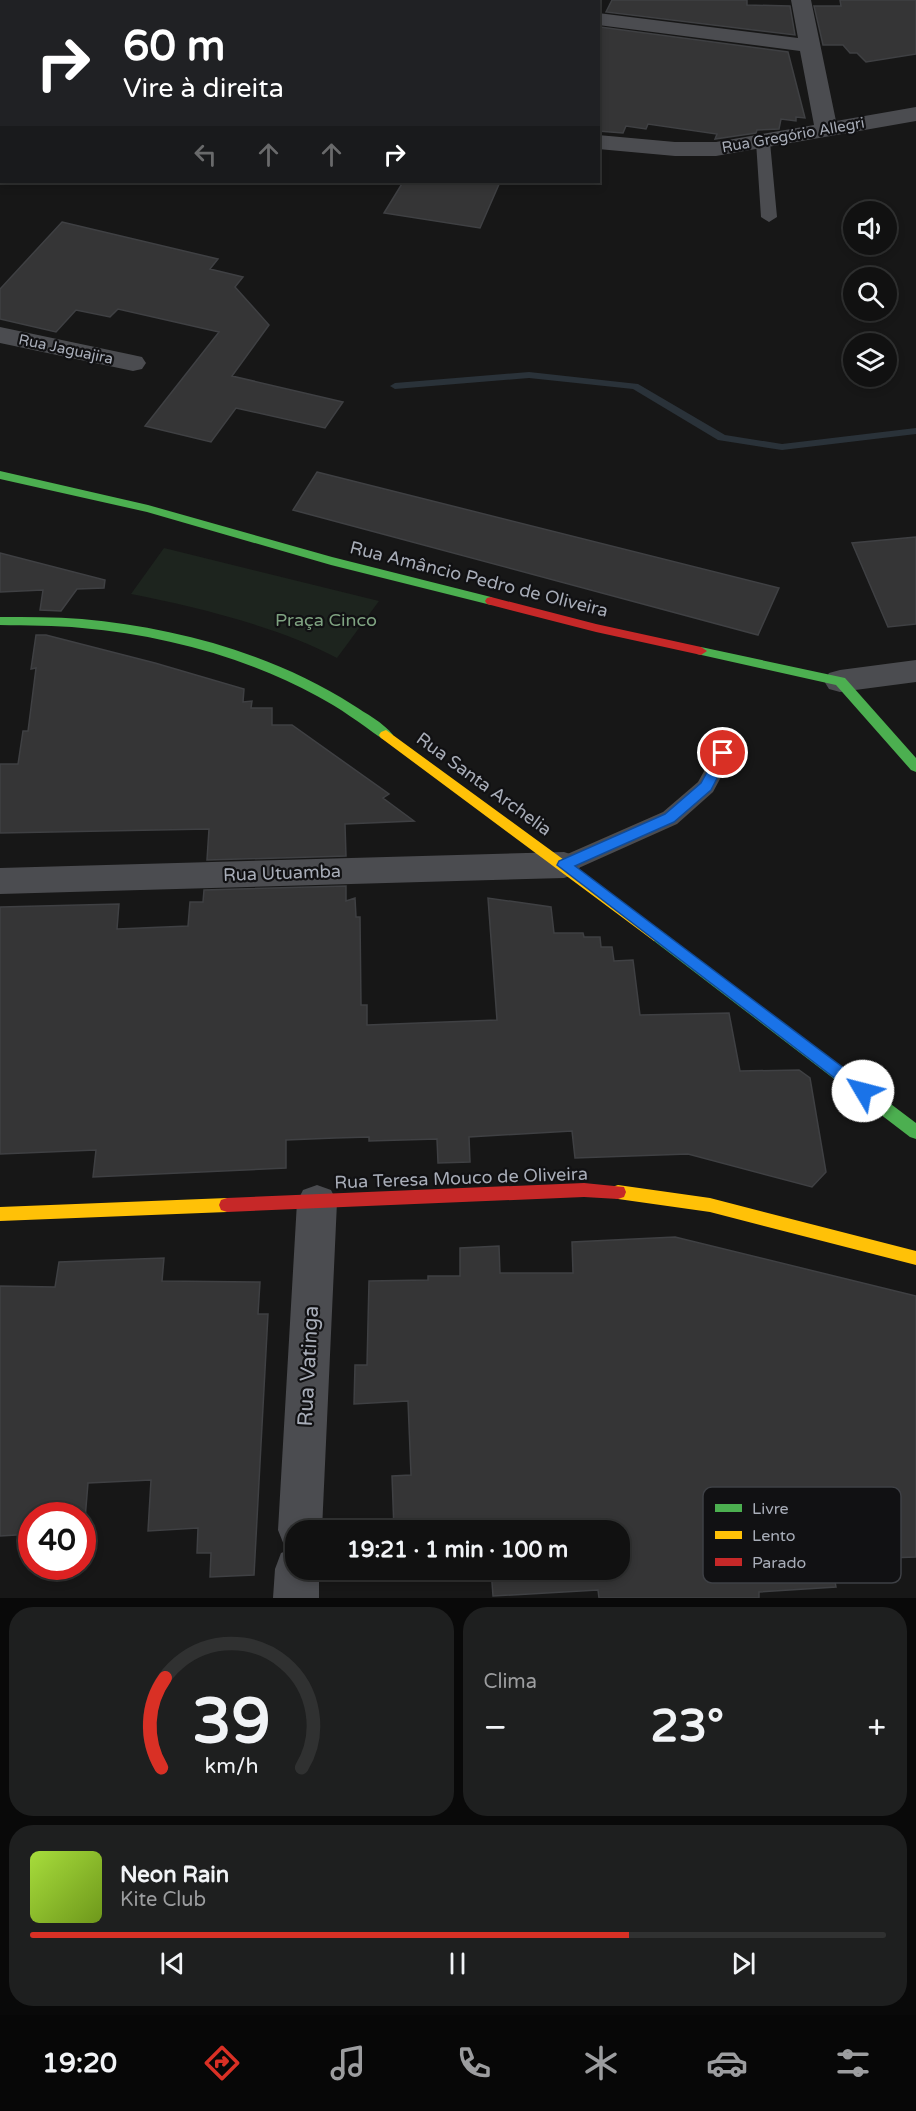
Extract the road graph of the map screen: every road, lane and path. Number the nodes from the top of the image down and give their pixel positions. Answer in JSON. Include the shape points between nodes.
{"nodes":[{"id":1,"x":801,"y":0,"type":"edge"},
{"id":2,"x":600,"y":19,"type":"edge"},
{"id":3,"x":810,"y":46,"type":"junction"},
{"id":4,"x":916,"y":114,"type":"edge"},
{"id":5,"x":826,"y":129,"type":"junction"},
{"id":6,"x":600,"y":142,"type":"edge"},
{"id":7,"x":764,"y":142,"type":"junction"},
{"id":8,"x":769,"y":217,"type":"dead end"},
{"id":9,"x":0,"y":335,"type":"edge"},
{"id":10,"x":133,"y":363,"type":"dead end"},
{"id":11,"x":0,"y":475,"type":"edge"},
{"id":12,"x":0,"y":621,"type":"edge"},
{"id":13,"x":916,"y":672,"type":"edge"},
{"id":14,"x":840,"y":681,"type":"junction"},
{"id":15,"x":723,"y":753,"type":"dead end"},
{"id":16,"x":916,"y":767,"type":"edge"},
{"id":17,"x":564,"y":865,"type":"junction"},
{"id":18,"x":0,"y":881,"type":"edge"},
{"id":19,"x":916,"y":1132,"type":"edge"},
{"id":20,"x":317,"y":1202,"type":"junction"},
{"id":21,"x":0,"y":1214,"type":"edge"},
{"id":22,"x":913,"y":1255,"type":"edge"},
{"id":23,"x":301,"y":1520,"type":"edge"},
{"id":24,"x":297,"y":1580,"type":"edge"},
{"id":25,"x":296,"y":1598,"type":"edge"}],
"edges":[{"from":1,"to":3,"type":"street"},
{"from":2,"to":3,"type":"street"},
{"from":3,"to":5,"type":"street"},
{"from":4,"to":5,"type":"street","name":"Rua Gregório Allegri"},
{"from":5,"to":7,"type":"street","name":"Rua Gregório Allegri"},
{"from":6,"to":7,"type":"street","name":"Rua Gregório Allegri","via":[[716,149]]},
{"from":7,"to":8,"type":"lane"},
{"from":9,"to":10,"type":"street","name":"Rua Jaguajira"},
{"from":11,"to":14,"type":"street","name":"Rua Amâncio Pedro de Oliveira","via":[[148,509],[331,561],[596,628]]},
{"from":12,"to":17,"type":"street","name":"Rua Santa Archelia","via":[[94,625],[173,639],[259,664],[312,687],[353,711]]},
{"from":13,"to":14,"type":"street"},
{"from":14,"to":16,"type":"street"},
{"from":15,"to":17,"type":"lane","via":[[706,786],[670,818]]},
{"from":17,"to":18,"type":"street","name":"Rua Utuamba"},
{"from":17,"to":19,"type":"street","name":"Rua Santa Archelia"},
{"from":20,"to":21,"type":"street","name":"Rua Teresa Mouco de Oliveira"},
{"from":20,"to":22,"type":"street","name":"Rua Teresa Mouco de Oliveira","via":[[622,1190],[730,1210]]},
{"from":20,"to":23,"type":"street","name":"Rua Vatinga"},
{"from":24,"to":25,"type":"street"}]}
